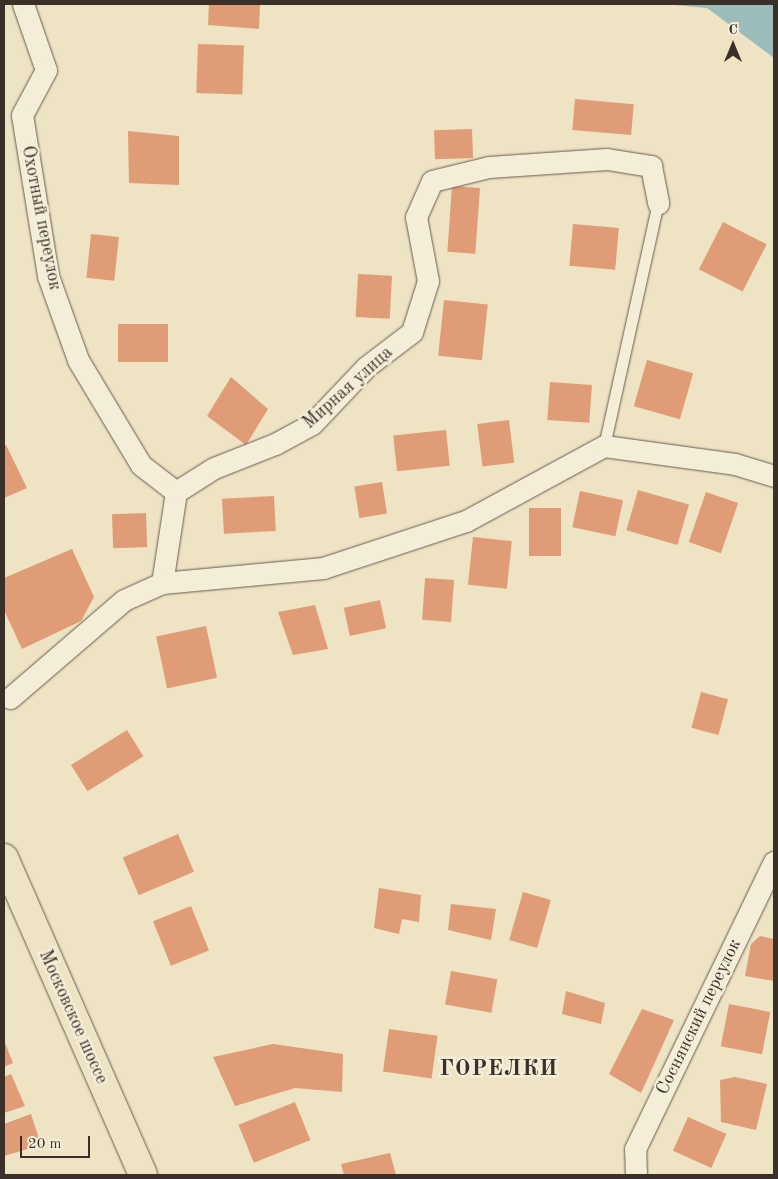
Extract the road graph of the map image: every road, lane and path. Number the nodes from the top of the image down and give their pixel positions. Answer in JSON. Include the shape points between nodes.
{"nodes":[{"id":1,"x":23,"y":4,"type":"edge"},
{"id":2,"x":658,"y":203,"type":"joint"},
{"id":3,"x":604,"y":446,"type":"junction"},
{"id":4,"x":774,"y":476,"type":"edge"},
{"id":5,"x":176,"y":492,"type":"junction"},
{"id":6,"x":162,"y":583,"type":"junction"},
{"id":7,"x":6,"y":696,"type":"edge"},
{"id":8,"x":4,"y":858,"type":"edge"},
{"id":9,"x":774,"y":862,"type":"edge"},
{"id":10,"x":143,"y":1175,"type":"edge"},
{"id":11,"x":636,"y":1175,"type":"edge"}],
"edges":[{"from":1,"to":5,"type":"street","name":"Охотный переулок","via":[[46,70],[22,115],[48,276],[78,360],[141,465]]},
{"from":2,"to":3,"type":"lane"},
{"from":2,"to":5,"type":"street","name":"Мирная улица","via":[[651,166],[607,159],[489,168],[432,182],[416,217],[428,281],[412,332],[366,367],[312,424],[275,444],[214,468]]},
{"from":3,"to":4,"type":"street","via":[[735,464]]},
{"from":3,"to":6,"type":"street","via":[[466,521],[323,568]]},
{"from":5,"to":6,"type":"street"},
{"from":6,"to":7,"type":"street","via":[[124,600]]},
{"from":8,"to":10,"type":"main road","name":"Московское шоссе"},
{"from":9,"to":11,"type":"street","name":"Соснянский переулок","via":[[636,1149]]}]}
